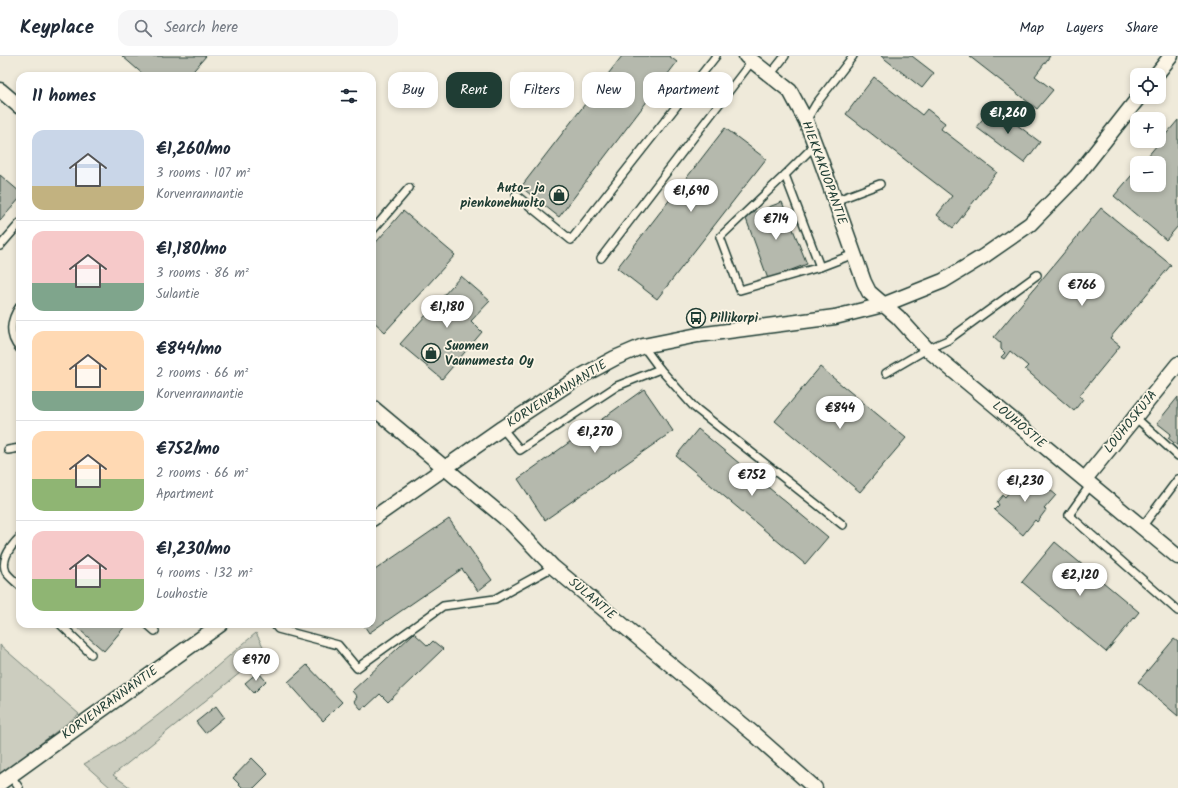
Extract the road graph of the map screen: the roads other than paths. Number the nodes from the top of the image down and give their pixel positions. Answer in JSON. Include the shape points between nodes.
{"nodes":[{"id":1,"x":716,"y":56,"type":"edge"},
{"id":2,"x":785,"y":56,"type":"edge"},
{"id":3,"x":853,"y":56,"type":"edge"},
{"id":4,"x":1171,"y":56,"type":"edge"},
{"id":5,"x":749,"y":58,"type":"edge"},
{"id":6,"x":1162,"y":68,"type":"edge"},
{"id":7,"x":770,"y":75,"type":"junction"},
{"id":8,"x":0,"y":90,"type":"edge"},
{"id":9,"x":16,"y":104,"type":"edge"},
{"id":10,"x":1133,"y":104,"type":"edge"},
{"id":11,"x":806,"y":121,"type":"junction"},
{"id":12,"x":815,"y":145,"type":"junction"},
{"id":13,"x":785,"y":175,"type":"junction"},
{"id":14,"x":880,"y":184,"type":"dead end"},
{"id":15,"x":409,"y":188,"type":"dead end"},
{"id":16,"x":516,"y":195,"type":"dead end"},
{"id":17,"x":835,"y":201,"type":"junction"},
{"id":18,"x":376,"y":226,"type":"edge"},
{"id":19,"x":16,"y":228,"type":"edge"},
{"id":20,"x":0,"y":246,"type":"edge"},
{"id":21,"x":854,"y":254,"type":"junction"},
{"id":22,"x":601,"y":258,"type":"dead end"},
{"id":23,"x":820,"y":267,"type":"junction"},
{"id":24,"x":1037,"y":276,"type":"dead end"},
{"id":25,"x":883,"y":305,"type":"junction"},
{"id":26,"x":16,"y":314,"type":"edge"},
{"id":27,"x":16,"y":344,"type":"edge"},
{"id":28,"x":643,"y":346,"type":"junction"},
{"id":29,"x":927,"y":349,"type":"junction"},
{"id":30,"x":1178,"y":364,"type":"edge"},
{"id":31,"x":660,"y":369,"type":"junction"},
{"id":32,"x":886,"y":373,"type":"dead end"},
{"id":33,"x":376,"y":410,"type":"edge"},
{"id":34,"x":1135,"y":418,"type":"junction"},
{"id":35,"x":502,"y":428,"type":"junction"},
{"id":36,"x":16,"y":449,"type":"edge"},
{"id":37,"x":8,"y":450,"type":"dead end"},
{"id":38,"x":1178,"y":456,"type":"edge"},
{"id":39,"x":446,"y":468,"type":"junction"},
{"id":40,"x":1178,"y":479,"type":"edge"},
{"id":41,"x":1088,"y":482,"type":"junction"},
{"id":42,"x":376,"y":516,"type":"edge"},
{"id":43,"x":843,"y":525,"type":"dead end"},
{"id":44,"x":1142,"y":527,"type":"junction"},
{"id":45,"x":16,"y":541,"type":"edge"},
{"id":46,"x":1178,"y":557,"type":"edge"},
{"id":47,"x":553,"y":567,"type":"junction"},
{"id":48,"x":16,"y":582,"type":"edge"},
{"id":49,"x":1178,"y":611,"type":"edge"},
{"id":50,"x":64,"y":628,"type":"edge"},
{"id":51,"x":151,"y":628,"type":"edge"},
{"id":52,"x":215,"y":628,"type":"edge"},
{"id":53,"x":277,"y":628,"type":"edge"},
{"id":54,"x":155,"y":631,"type":"dead end"},
{"id":55,"x":91,"y":654,"type":"dead end"},
{"id":56,"x":5,"y":780,"type":"edge"},
{"id":57,"x":19,"y":788,"type":"edge"},
{"id":58,"x":815,"y":788,"type":"edge"}],
"edges":[{"from":1,"to":16,"type":"lane","via":[[571,240]]},
{"from":2,"to":7,"type":"lane"},
{"from":3,"to":11,"type":"lane"},
{"from":4,"to":6,"type":"street"},
{"from":5,"to":7,"type":"street","name":"HIEKKAKUOPANTIE"},
{"from":5,"to":22,"type":"lane"},
{"from":7,"to":11,"type":"street","name":"HIEKKAKUOPANTIE","via":[[790,91]]},
{"from":8,"to":9,"type":"street"},
{"from":10,"to":25,"type":"street","name":"KORVENRANNANTIE","via":[[1076,177],[1030,224],[944,281]]},
{"from":11,"to":12,"type":"street","name":"HIEKKAKUOPANTIE"},
{"from":12,"to":13,"type":"lane"},
{"from":12,"to":17,"type":"street","name":"HIEKKAKUOPANTIE"},
{"from":13,"to":23,"type":"lane"},
{"from":13,"to":23,"type":"lane","via":[[720,237],[740,290]]},
{"from":14,"to":17,"type":"lane"},
{"from":15,"to":18,"type":"lane"},
{"from":17,"to":21,"type":"street","name":"HIEKKAKUOPANTIE"},
{"from":19,"to":20,"type":"lane"},
{"from":21,"to":23,"type":"lane"},
{"from":21,"to":25,"type":"street","name":"HIEKKAKUOPANTIE","via":[[869,292]]},
{"from":24,"to":29,"type":"lane","via":[[948,340]]},
{"from":25,"to":28,"type":"street","name":"KORVENRANNANTIE","via":[[835,317],[698,335]]},
{"from":25,"to":29,"type":"street","name":"LOUHOSTIE","via":[[898,317]]},
{"from":26,"to":27,"type":"lane","via":[[11,324]]},
{"from":28,"to":31,"type":"lane"},
{"from":28,"to":35,"type":"street","name":"KORVENRANNANTIE","via":[[576,379]]},
{"from":29,"to":32,"type":"lane"},
{"from":29,"to":41,"type":"street","name":"LOUHOSTIE"},
{"from":30,"to":34,"type":"street","name":"LOUHOSKUJA"},
{"from":31,"to":35,"type":"lane","via":[[617,386],[520,450]]},
{"from":31,"to":43,"type":"lane","via":[[694,408]]},
{"from":33,"to":39,"type":"street","name":"SULANTIE"},
{"from":34,"to":38,"type":"lane"},
{"from":34,"to":41,"type":"street","name":"LOUHOSKUJA"},
{"from":35,"to":39,"type":"street","name":"KORVENRANNANTIE"},
{"from":36,"to":37,"type":"lane"},
{"from":39,"to":42,"type":"street","name":"KORVENRANNANTIE"},
{"from":39,"to":47,"type":"street","name":"SULANTIE","via":[[512,524]]},
{"from":40,"to":44,"type":"lane"},
{"from":41,"to":44,"type":"street","name":"LOUHOSTIE"},
{"from":41,"to":49,"type":"lane","via":[[1069,515]]},
{"from":44,"to":46,"type":"street","name":"LOUHOSTIE"},
{"from":45,"to":48,"type":"lane","via":[[9,548],[4,563],[6,572]]},
{"from":47,"to":53,"type":"lane","via":[[495,599],[443,606],[357,668],[338,645]]},
{"from":47,"to":58,"type":"street","name":"SULANTIE"},
{"from":50,"to":55,"type":"lane"},
{"from":51,"to":54,"type":"lane"},
{"from":52,"to":56,"type":"street","name":"KORVENRANNANTIE"},
{"from":56,"to":57,"type":"lane"}]}
